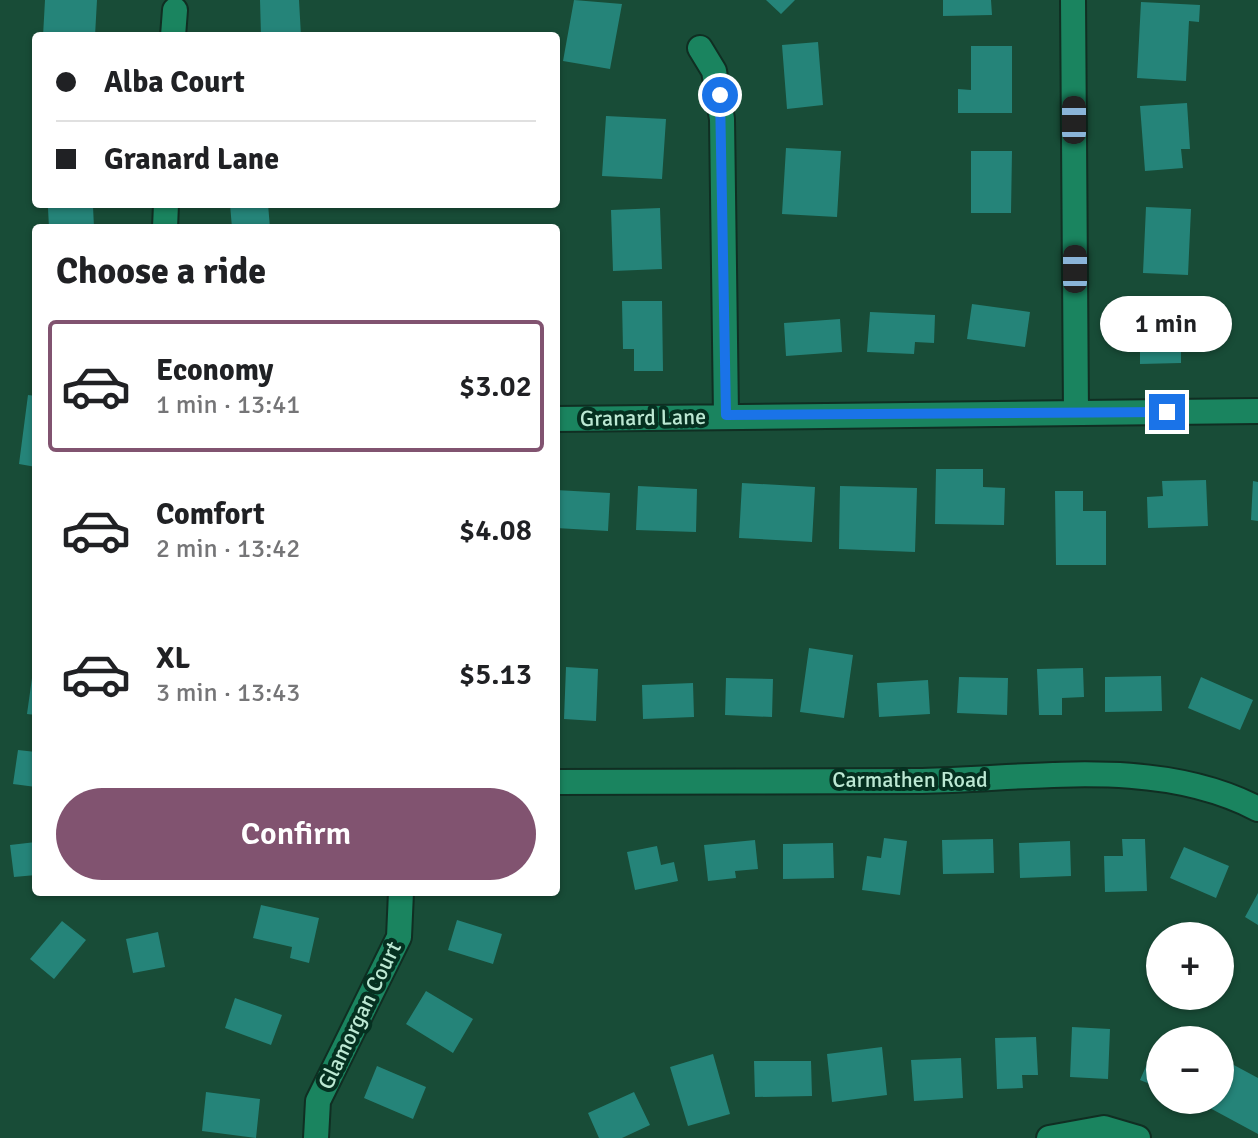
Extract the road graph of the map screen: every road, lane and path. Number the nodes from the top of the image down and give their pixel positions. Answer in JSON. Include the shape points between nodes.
{"nodes":[{"id":1,"x":1073,"y":0,"type":"edge"},
{"id":2,"x":175,"y":10,"type":"dead end"},
{"id":3,"x":173,"y":32,"type":"edge"},
{"id":4,"x":700,"y":48,"type":"dead end"},
{"id":5,"x":1258,"y":411,"type":"edge"},
{"id":6,"x":1076,"y":413,"type":"junction"},
{"id":7,"x":726,"y":415,"type":"junction"},
{"id":8,"x":560,"y":419,"type":"edge"},
{"id":9,"x":560,"y":782,"type":"edge"},
{"id":10,"x":1258,"y":809,"type":"edge"},
{"id":11,"x":401,"y":896,"type":"edge"},
{"id":12,"x":316,"y":1138,"type":"edge"},
{"id":13,"x":1049,"y":1138,"type":"edge"},
{"id":14,"x":1138,"y":1138,"type":"edge"}],
"edges":[{"from":1,"to":6,"type":"street"},
{"from":2,"to":3,"type":"street"},
{"from":4,"to":7,"type":"street","via":[[714,71],[722,119]]},
{"from":5,"to":6,"type":"street","name":"Granard Lane"},
{"from":6,"to":7,"type":"street","name":"Granard Lane"},
{"from":7,"to":8,"type":"street","name":"Granard Lane"},
{"from":9,"to":10,"type":"street","name":"Carmathen Road","via":[[1126,776],[1204,786]]},
{"from":11,"to":12,"type":"street","name":"Glamorgan Court","via":[[399,937],[318,1101]]},
{"from":13,"to":14,"type":"street","via":[[1104,1128]]}]}
